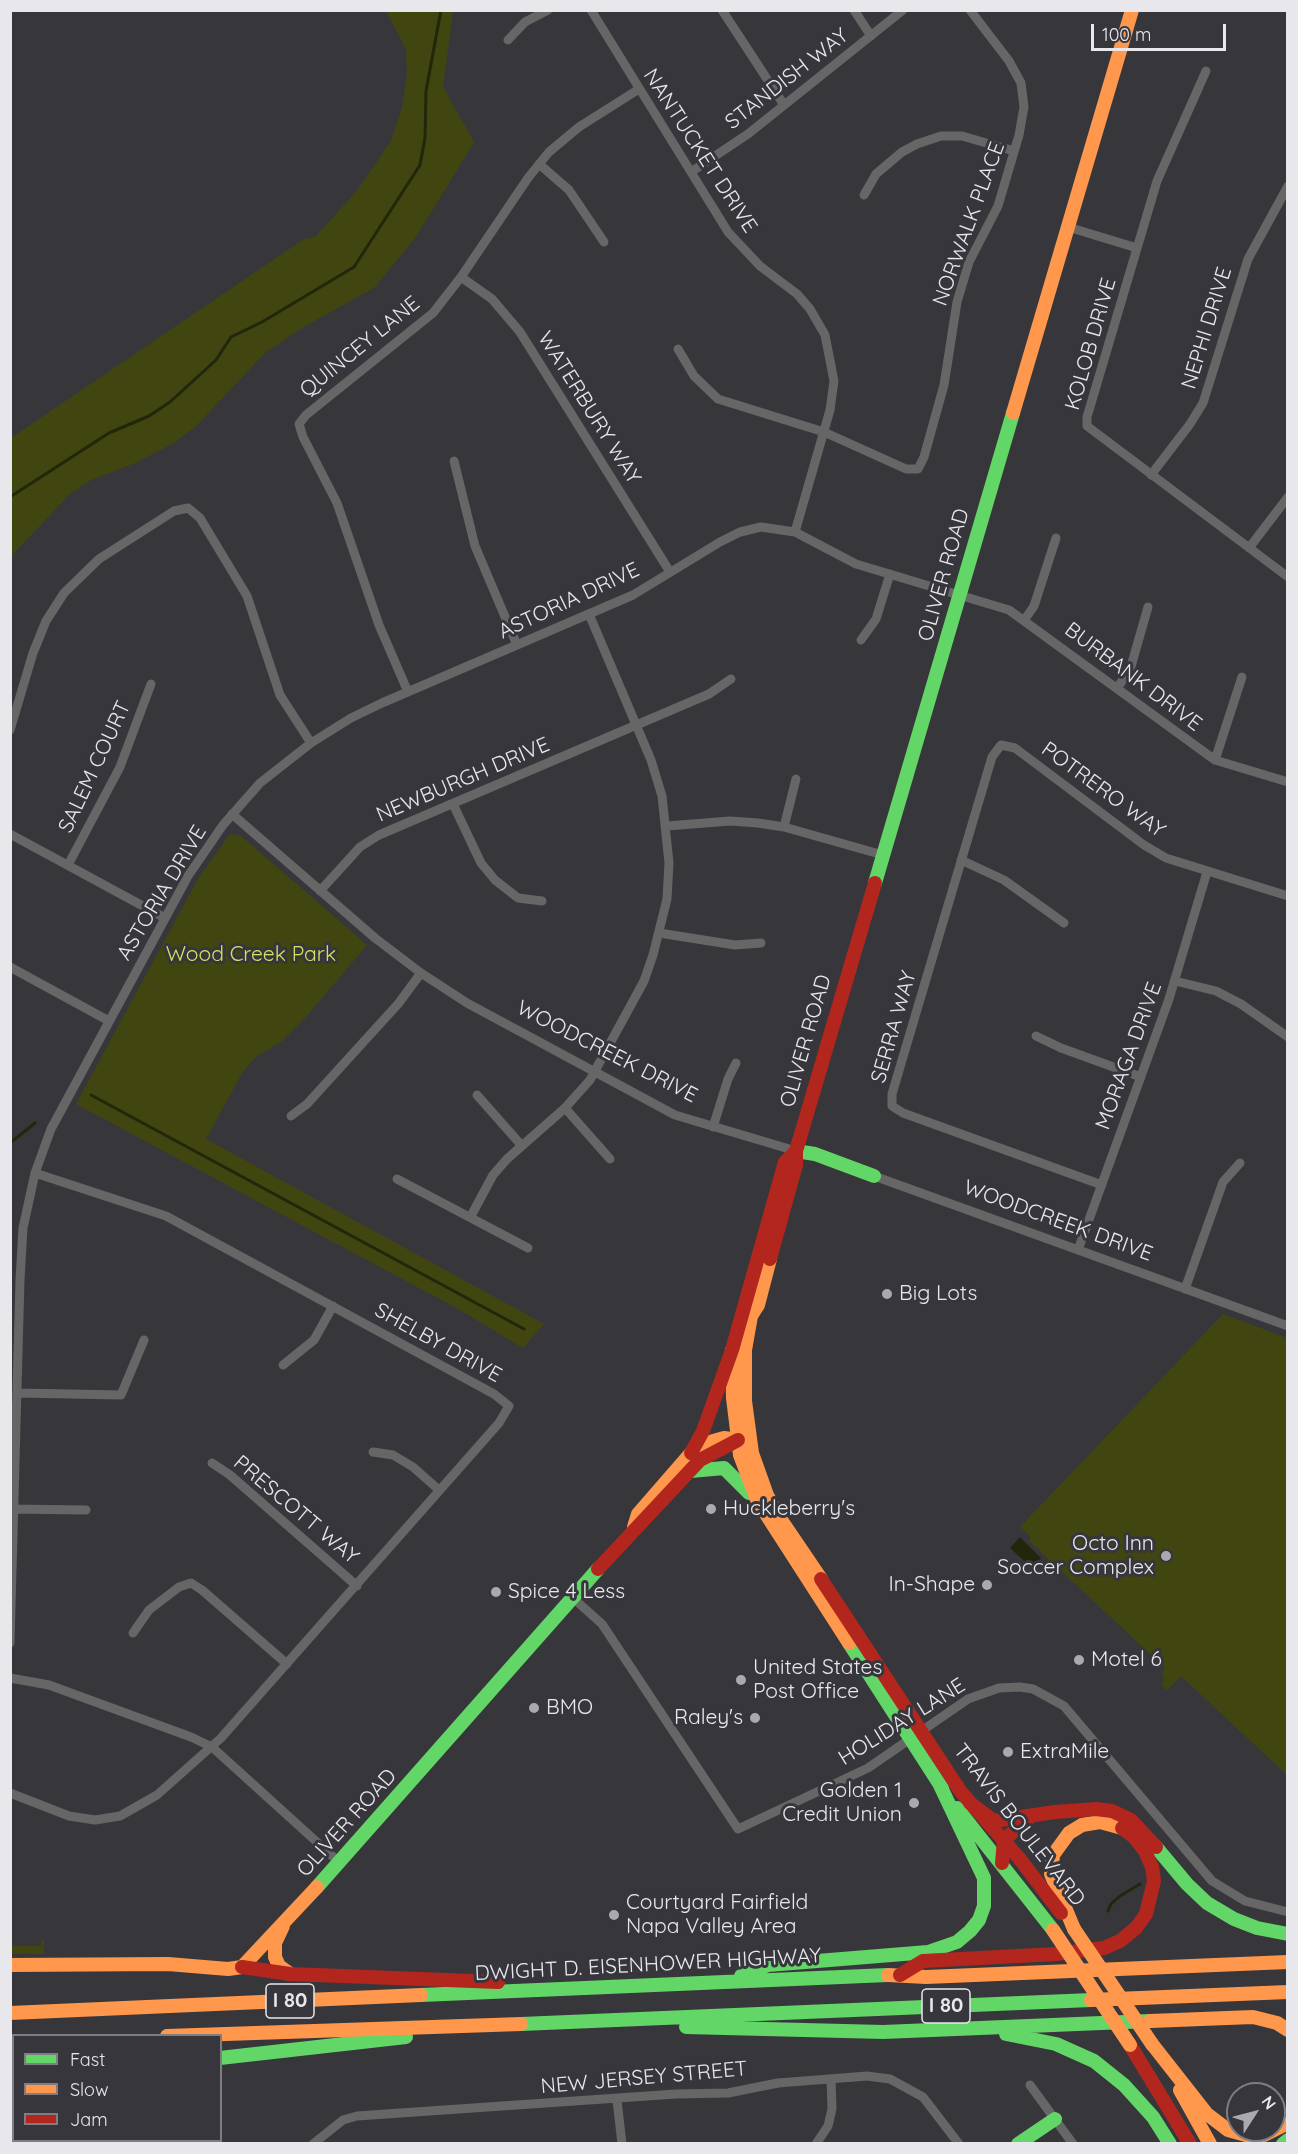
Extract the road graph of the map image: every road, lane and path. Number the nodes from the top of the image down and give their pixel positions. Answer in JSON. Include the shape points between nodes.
{"nodes":[{"id":1,"x":548,"y":10,"type":"edge"},
{"id":2,"x":591,"y":10,"type":"edge"},
{"id":3,"x":722,"y":10,"type":"edge"},
{"id":4,"x":854,"y":10,"type":"edge"},
{"id":5,"x":903,"y":10,"type":"edge"},
{"id":6,"x":970,"y":10,"type":"edge"},
{"id":7,"x":1132,"y":10,"type":"edge"},
{"id":8,"x":871,"y":36,"type":"junction"},
{"id":9,"x":508,"y":40,"type":"dead end"},
{"id":10,"x":1206,"y":71,"type":"dead end"},
{"id":11,"x":639,"y":89,"type":"junction"},
{"id":12,"x":784,"y":105,"type":"junction"},
{"id":13,"x":1014,"y":151,"type":"junction"},
{"id":14,"x":539,"y":164,"type":"junction"},
{"id":15,"x":692,"y":172,"type":"junction"},
{"id":16,"x":1287,"y":186,"type":"edge"},
{"id":17,"x":864,"y":195,"type":"dead end"},
{"id":18,"x":1068,"y":227,"type":"junction"},
{"id":19,"x":604,"y":242,"type":"dead end"},
{"id":20,"x":1137,"y":248,"type":"junction"},
{"id":21,"x":461,"y":277,"type":"junction"},
{"id":22,"x":678,"y":349,"type":"dead end"},
{"id":23,"x":824,"y":432,"type":"junction"},
{"id":24,"x":454,"y":461,"type":"dead end"},
{"id":25,"x":1151,"y":475,"type":"junction"},
{"id":26,"x":1287,"y":497,"type":"edge"},
{"id":27,"x":795,"y":532,"type":"junction"},
{"id":28,"x":1056,"y":538,"type":"dead end"},
{"id":29,"x":1249,"y":548,"type":"junction"},
{"id":30,"x":670,"y":572,"type":"junction"},
{"id":31,"x":890,"y":574,"type":"junction"},
{"id":32,"x":1287,"y":577,"type":"edge"},
{"id":33,"x":960,"y":595,"type":"junction"},
{"id":34,"x":1148,"y":607,"type":"dead end"},
{"id":35,"x":589,"y":614,"type":"junction"},
{"id":36,"x":1025,"y":620,"type":"junction"},
{"id":37,"x":861,"y":640,"type":"dead end"},
{"id":38,"x":517,"y":645,"type":"junction"},
{"id":39,"x":1242,"y":677,"type":"dead end"},
{"id":40,"x":731,"y":679,"type":"dead end"},
{"id":41,"x":151,"y":684,"type":"dead end"},
{"id":42,"x":1117,"y":688,"type":"junction"},
{"id":43,"x":408,"y":692,"type":"junction"},
{"id":44,"x":637,"y":725,"type":"junction"},
{"id":45,"x":10,"y":730,"type":"edge"},
{"id":46,"x":311,"y":743,"type":"junction"},
{"id":47,"x":1001,"y":745,"type":"joint"},
{"id":48,"x":1215,"y":760,"type":"junction"},
{"id":49,"x":796,"y":780,"type":"dead end"},
{"id":50,"x":1287,"y":782,"type":"edge"},
{"id":51,"x":453,"y":804,"type":"junction"},
{"id":52,"x":232,"y":814,"type":"junction"},
{"id":53,"x":667,"y":826,"type":"junction"},
{"id":54,"x":784,"y":827,"type":"junction"},
{"id":55,"x":10,"y":834,"type":"edge"},
{"id":56,"x":883,"y":855,"type":"junction"},
{"id":57,"x":961,"y":860,"type":"junction"},
{"id":58,"x":68,"y":865,"type":"junction"},
{"id":59,"x":1207,"y":872,"type":"junction"},
{"id":60,"x":320,"y":891,"type":"junction"},
{"id":61,"x":1287,"y":896,"type":"edge"},
{"id":62,"x":542,"y":901,"type":"dead end"},
{"id":63,"x":165,"y":918,"type":"junction"},
{"id":64,"x":1064,"y":923,"type":"dead end"},
{"id":65,"x":659,"y":933,"type":"junction"},
{"id":66,"x":761,"y":943,"type":"dead end"},
{"id":67,"x":10,"y":967,"type":"edge"},
{"id":68,"x":421,"y":973,"type":"junction"},
{"id":69,"x":1175,"y":981,"type":"junction"},
{"id":70,"x":109,"y":1021,"type":"junction"},
{"id":71,"x":1036,"y":1036,"type":"dead end"},
{"id":72,"x":1287,"y":1037,"type":"edge"},
{"id":73,"x":736,"y":1063,"type":"dead end"},
{"id":74,"x":594,"y":1072,"type":"junction"},
{"id":75,"x":1141,"y":1077,"type":"junction"},
{"id":76,"x":477,"y":1095,"type":"dead end"},
{"id":77,"x":565,"y":1108,"type":"junction"},
{"id":78,"x":291,"y":1116,"type":"dead end"},
{"id":79,"x":713,"y":1127,"type":"junction"},
{"id":80,"x":522,"y":1146,"type":"junction"},
{"id":81,"x":796,"y":1150,"type":"junction"},
{"id":82,"x":610,"y":1159,"type":"dead end"},
{"id":83,"x":1240,"y":1163,"type":"dead end"},
{"id":84,"x":35,"y":1173,"type":"junction"},
{"id":85,"x":874,"y":1176,"type":"joint"},
{"id":86,"x":397,"y":1179,"type":"dead end"},
{"id":87,"x":1102,"y":1185,"type":"junction"},
{"id":88,"x":471,"y":1216,"type":"junction"},
{"id":89,"x":528,"y":1248,"type":"dead end"},
{"id":90,"x":1078,"y":1250,"type":"junction"},
{"id":91,"x":15,"y":1280,"type":"edge"},
{"id":92,"x":1185,"y":1289,"type":"junction"},
{"id":93,"x":333,"y":1306,"type":"junction"},
{"id":94,"x":1287,"y":1326,"type":"edge"},
{"id":95,"x":144,"y":1340,"type":"dead end"},
{"id":96,"x":732,"y":1350,"type":"junction"},
{"id":97,"x":283,"y":1365,"type":"dead end"},
{"id":98,"x":18,"y":1393,"type":"junction"},
{"id":99,"x":744,"y":1439,"type":"junction"},
{"id":100,"x":373,"y":1452,"type":"dead end"},
{"id":101,"x":691,"y":1453,"type":"junction"},
{"id":102,"x":212,"y":1463,"type":"dead end"},
{"id":103,"x":691,"y":1471,"type":"junction"},
{"id":104,"x":440,"y":1490,"type":"junction"},
{"id":105,"x":757,"y":1500,"type":"junction"},
{"id":106,"x":14,"y":1509,"type":"junction"},
{"id":107,"x":86,"y":1510,"type":"dead end"},
{"id":108,"x":633,"y":1528,"type":"junction"},
{"id":109,"x":357,"y":1586,"type":"junction"},
{"id":110,"x":573,"y":1598,"type":"junction"},
{"id":111,"x":133,"y":1633,"type":"dead end"},
{"id":112,"x":10,"y":1643,"type":"edge"},
{"id":113,"x":287,"y":1664,"type":"junction"},
{"id":114,"x":10,"y":1677,"type":"edge"},
{"id":115,"x":916,"y":1735,"type":"junction"},
{"id":116,"x":212,"y":1747,"type":"junction"},
{"id":117,"x":938,"y":1781,"type":"junction"},
{"id":118,"x":10,"y":1792,"type":"edge"},
{"id":119,"x":970,"y":1803,"type":"junction"},
{"id":120,"x":1033,"y":1815,"type":"junction"},
{"id":121,"x":1004,"y":1840,"type":"junction"},
{"id":122,"x":340,"y":1863,"type":"junction"},
{"id":123,"x":1002,"y":1863,"type":"junction"},
{"id":124,"x":1287,"y":1912,"type":"edge"},
{"id":125,"x":283,"y":1926,"type":"junction"},
{"id":126,"x":1074,"y":1929,"type":"junction"},
{"id":127,"x":1287,"y":1934,"type":"edge"},
{"id":128,"x":1287,"y":1962,"type":"edge"},
{"id":129,"x":10,"y":1965,"type":"edge"},
{"id":130,"x":242,"y":1967,"type":"junction"},
{"id":131,"x":290,"y":1974,"type":"junction"},
{"id":132,"x":900,"y":1975,"type":"junction"},
{"id":133,"x":728,"y":1981,"type":"junction"},
{"id":134,"x":569,"y":1988,"type":"junction"},
{"id":135,"x":1287,"y":1992,"type":"edge"},
{"id":136,"x":10,"y":2013,"type":"edge"},
{"id":137,"x":605,"y":2021,"type":"junction"},
{"id":138,"x":528,"y":2024,"type":"junction"},
{"id":139,"x":966,"y":2028,"type":"junction"},
{"id":140,"x":1287,"y":2030,"type":"edge"},
{"id":141,"x":222,"y":2034,"type":"edge"},
{"id":142,"x":1152,"y":2044,"type":"junction"},
{"id":143,"x":222,"y":2058,"type":"edge"},
{"id":144,"x":831,"y":2079,"type":"junction"},
{"id":145,"x":1030,"y":2085,"type":"dead end"},
{"id":146,"x":617,"y":2100,"type":"junction"},
{"id":147,"x":1055,"y":2119,"type":"junction"},
{"id":148,"x":1287,"y":2123,"type":"edge"},
{"id":149,"x":1287,"y":2140,"type":"edge"},
{"id":150,"x":313,"y":2144,"type":"edge"},
{"id":151,"x":622,"y":2144,"type":"edge"},
{"id":152,"x":816,"y":2144,"type":"edge"},
{"id":153,"x":959,"y":2144,"type":"edge"},
{"id":154,"x":1018,"y":2144,"type":"edge"},
{"id":155,"x":1073,"y":2144,"type":"edge"},
{"id":156,"x":1170,"y":2144,"type":"edge"},
{"id":157,"x":1190,"y":2144,"type":"edge"},
{"id":158,"x":1210,"y":2144,"type":"edge"},
{"id":159,"x":1283,"y":2144,"type":"edge"}],
"edges":[{"from":1,"to":9,"type":"street","via":[[525,22]]},
{"from":2,"to":11,"type":"street","name":"NANTUCKET DRIVE"},
{"from":3,"to":12,"type":"street"},
{"from":4,"to":8,"type":"street"},
{"from":5,"to":8,"type":"street","name":"STANDISH WAY"},
{"from":6,"to":13,"type":"street","name":"NORWALK PLACE","via":[[1021,83],[1024,107]]},
{"from":7,"to":18,"type":"main road","name":"OLIVER ROAD"},
{"from":8,"to":12,"type":"street","name":"STANDISH WAY"},
{"from":10,"to":20,"type":"street","name":"KOLOB DRIVE","via":[[1156,181]]},
{"from":11,"to":14,"type":"street","name":"QUINCEY LANE","via":[[579,127]]},
{"from":11,"to":15,"type":"street","name":"NANTUCKET DRIVE"},
{"from":12,"to":15,"type":"street","name":"STANDISH WAY"},
{"from":13,"to":17,"type":"street","via":[[962,136],[941,136],[902,152],[876,174]]},
{"from":13,"to":23,"type":"street","name":"NORWALK PLACE","via":[[998,206],[969,262],[957,302],[944,385],[918,469],[883,461]]},
{"from":14,"to":19,"type":"street","via":[[569,190]]},
{"from":14,"to":21,"type":"street","name":"QUINCEY LANE"},
{"from":15,"to":23,"type":"street","name":"NANTUCKET DRIVE","via":[[743,249],[797,294],[825,335],[834,381]]},
{"from":16,"to":25,"type":"street","name":"NEPHI DRIVE","via":[[1248,259],[1203,403]]},
{"from":18,"to":20,"type":"street"},
{"from":18,"to":33,"type":"main road","name":"OLIVER ROAD"},
{"from":20,"to":25,"type":"street","name":"KOLOB DRIVE","via":[[1087,426]]},
{"from":21,"to":30,"type":"street","name":"WATERBURY WAY","via":[[492,299],[520,332]]},
{"from":21,"to":43,"type":"street","name":"QUINCEY LANE","via":[[420,325],[306,414],[299,424],[337,503],[379,625]]},
{"from":22,"to":23,"type":"street","via":[[694,376],[718,399]]},
{"from":23,"to":27,"type":"street","name":"NANTUCKET DRIVE"},
{"from":24,"to":38,"type":"street","via":[[475,546]]},
{"from":25,"to":29,"type":"street","name":"KOLOB DRIVE"},
{"from":26,"to":29,"type":"street"},
{"from":27,"to":30,"type":"street","name":"ASTORIA DRIVE","via":[[761,527],[740,532]]},
{"from":27,"to":31,"type":"street","name":"ASTORIA DRIVE","via":[[856,564]]},
{"from":28,"to":36,"type":"street","via":[[1034,606]]},
{"from":29,"to":32,"type":"street","name":"KOLOB DRIVE"},
{"from":30,"to":35,"type":"street","name":"ASTORIA DRIVE","via":[[633,595]]},
{"from":31,"to":33,"type":"street","name":"ASTORIA DRIVE"},
{"from":31,"to":37,"type":"street","via":[[876,620]]},
{"from":33,"to":36,"type":"street","name":"BURBANK DRIVE","via":[[1009,610]]},
{"from":33,"to":56,"type":"main road","name":"OLIVER ROAD"},
{"from":34,"to":42,"type":"street","via":[[1130,670]]},
{"from":35,"to":38,"type":"street","name":"ASTORIA DRIVE"},
{"from":35,"to":44,"type":"street"},
{"from":36,"to":42,"type":"street","name":"BURBANK DRIVE"},
{"from":38,"to":43,"type":"street","name":"ASTORIA DRIVE"},
{"from":39,"to":48,"type":"street"},
{"from":40,"to":44,"type":"street","name":"NEWBURGH DRIVE","via":[[709,694]]},
{"from":41,"to":58,"type":"street","name":"SALEM COURT","via":[[120,767]]},
{"from":42,"to":48,"type":"street","name":"BURBANK DRIVE"},
{"from":43,"to":46,"type":"street","name":"ASTORIA DRIVE","via":[[351,718]]},
{"from":44,"to":51,"type":"street","name":"NEWBURGH DRIVE"},
{"from":44,"to":53,"type":"street","via":[[651,760]]},
{"from":45,"to":46,"type":"street","via":[[33,653],[46,621],[64,593],[99,559],[174,511],[188,508],[200,518],[247,596],[280,695]]},
{"from":46,"to":52,"type":"street","name":"ASTORIA DRIVE","via":[[261,783]]},
{"from":47,"to":57,"type":"street","name":"SERRA WAY","via":[[992,757]]},
{"from":47,"to":59,"type":"street","name":"POTRERO WAY","via":[[1015,748],[1144,845],[1166,858]]},
{"from":48,"to":50,"type":"street","name":"BURBANK DRIVE"},
{"from":49,"to":54,"type":"street"},
{"from":51,"to":60,"type":"street","name":"NEWBURGH DRIVE","via":[[379,835],[360,848]]},
{"from":51,"to":62,"type":"street","via":[[472,846],[495,880],[518,898]]},
{"from":52,"to":60,"type":"street","name":"WOODCREEK DRIVE"},
{"from":52,"to":63,"type":"street","name":"ASTORIA DRIVE","via":[[193,868]]},
{"from":53,"to":54,"type":"street","via":[[730,821]]},
{"from":53,"to":65,"type":"street","via":[[667,899]]},
{"from":54,"to":56,"type":"street"},
{"from":55,"to":58,"type":"street"},
{"from":56,"to":81,"type":"main road","name":"OLIVER ROAD"},
{"from":57,"to":64,"type":"street","via":[[1004,880]]},
{"from":57,"to":87,"type":"street","name":"SERRA WAY","via":[[892,1094],[892,1106]]},
{"from":58,"to":63,"type":"street"},
{"from":59,"to":61,"type":"street","name":"POTRERO WAY"},
{"from":59,"to":69,"type":"street","name":"MORAGA DRIVE"},
{"from":60,"to":68,"type":"street","name":"WOODCREEK DRIVE"},
{"from":63,"to":70,"type":"street","name":"ASTORIA DRIVE"},
{"from":65,"to":66,"type":"street","via":[[735,945]]},
{"from":65,"to":74,"type":"street","via":[[644,981]]},
{"from":67,"to":70,"type":"street"},
{"from":68,"to":74,"type":"street","name":"WOODCREEK DRIVE"},
{"from":68,"to":78,"type":"street","via":[[308,1104]]},
{"from":69,"to":72,"type":"street","via":[[1216,991]]},
{"from":69,"to":75,"type":"street","name":"MORAGA DRIVE"},
{"from":70,"to":84,"type":"street","name":"ASTORIA DRIVE","via":[[51,1129]]},
{"from":71,"to":75,"type":"street"},
{"from":73,"to":79,"type":"street"},
{"from":74,"to":77,"type":"street","via":[[585,1089]]},
{"from":74,"to":79,"type":"street","name":"WOODCREEK DRIVE","via":[[675,1115]]},
{"from":75,"to":87,"type":"street","name":"MORAGA DRIVE"},
{"from":76,"to":80,"type":"street"},
{"from":77,"to":80,"type":"street"},
{"from":77,"to":82,"type":"street"},
{"from":79,"to":81,"type":"street","name":"WOODCREEK DRIVE"},
{"from":80,"to":88,"type":"street","via":[[493,1175]]},
{"from":81,"to":85,"type":"main road","name":"WOODCREEK DRIVE"},
{"from":81,"to":96,"type":"main road","name":"OLIVER ROAD","via":[[785,1162]]},
{"from":81,"to":99,"type":"main road","name":"OLIVER ROAD","via":[[796,1166],[745,1350]]},
{"from":83,"to":92,"type":"street","via":[[1223,1182]]},
{"from":84,"to":91,"type":"street","name":"ASTORIA DRIVE"},
{"from":84,"to":93,"type":"street","name":"SHELBY DRIVE","via":[[166,1216]]},
{"from":85,"to":90,"type":"street","name":"WOODCREEK DRIVE"},
{"from":86,"to":88,"type":"street"},
{"from":87,"to":90,"type":"street","name":"MORAGA DRIVE"},
{"from":88,"to":89,"type":"street"},
{"from":90,"to":92,"type":"street","name":"WOODCREEK DRIVE"},
{"from":91,"to":98,"type":"street","name":"ASTORIA DRIVE"},
{"from":92,"to":94,"type":"street","name":"WOODCREEK DRIVE"},
{"from":93,"to":97,"type":"street","via":[[314,1340]]},
{"from":93,"to":104,"type":"street","name":"SHELBY DRIVE","via":[[494,1394],[509,1406],[499,1423]]},
{"from":95,"to":98,"type":"street","via":[[121,1395]]},
{"from":96,"to":99,"type":"main road","name":"OLIVER ROAD","via":[[733,1398]]},
{"from":96,"to":101,"type":"main road","name":"OLIVER ROAD","via":[[703,1431]]},
{"from":98,"to":106,"type":"street","name":"ASTORIA DRIVE"},
{"from":99,"to":101,"type":"main road","name":"OLIVER ROAD","via":[[724,1438]]},
{"from":99,"to":103,"type":"main road","name":"OLIVER ROAD","via":[[700,1460]]},
{"from":99,"to":105,"type":"main road","name":"TRAVIS BOULEVARD","via":[[740,1455]]},
{"from":99,"to":115,"type":"main road","name":"TRAVIS BOULEVARD","via":[[779,1516]]},
{"from":100,"to":104,"type":"street","via":[[393,1455]]},
{"from":101,"to":108,"type":"main road","name":"OLIVER ROAD","via":[[638,1514]]},
{"from":102,"to":109,"type":"street","name":"PRESCOTT WAY"},
{"from":103,"to":105,"type":"main road","via":[[724,1468]]},
{"from":103,"to":108,"type":"main road","name":"OLIVER ROAD"},
{"from":104,"to":109,"type":"street","name":"SHELBY DRIVE"},
{"from":105,"to":115,"type":"main road","name":"TRAVIS BOULEVARD"},
{"from":106,"to":107,"type":"street"},
{"from":106,"to":112,"type":"street","name":"ASTORIA DRIVE"},
{"from":108,"to":110,"type":"main road","name":"OLIVER ROAD"},
{"from":109,"to":113,"type":"street","name":"SHELBY DRIVE"},
{"from":110,"to":115,"type":"street","name":"HOLIDAY LANE","via":[[602,1624],[738,1829],[868,1768]]},
{"from":110,"to":122,"type":"main road","name":"OLIVER ROAD"},
{"from":111,"to":113,"type":"street","via":[[148,1610],[191,1583]]},
{"from":113,"to":116,"type":"street","name":"SHELBY DRIVE"},
{"from":114,"to":116,"type":"street","via":[[49,1685]]},
{"from":115,"to":117,"type":"main road","name":"TRAVIS BOULEVARD"},
{"from":115,"to":119,"type":"main road","name":"TRAVIS BOULEVARD"},
{"from":115,"to":124,"type":"street","name":"HOLIDAY LANE","via":[[968,1700],[999,1688],[1033,1689],[1050,1697],[1075,1717],[1212,1881],[1245,1901]]},
{"from":116,"to":118,"type":"street","name":"SHELBY DRIVE","via":[[157,1795],[120,1816],[95,1820],[69,1816]]},
{"from":116,"to":122,"type":"street"},
{"from":117,"to":123,"type":"main road","name":"TRAVIS BOULEVARD"},
{"from":117,"to":133,"type":"main road","via":[[984,1878],[984,1906],[970,1931],[957,1942],[928,1952],[768,1965]]},
{"from":119,"to":120,"type":"main road","via":[[994,1821]]},
{"from":119,"to":121,"type":"main road","name":"TRAVIS BOULEVARD"},
{"from":120,"to":121,"type":"main road"},
{"from":120,"to":127,"type":"main road","via":[[1096,1809],[1121,1815],[1151,1840],[1207,1903],[1257,1928]]},
{"from":121,"to":123,"type":"main road"},
{"from":121,"to":126,"type":"main road","name":"TRAVIS BOULEVARD"},
{"from":122,"to":125,"type":"main road","name":"OLIVER ROAD"},
{"from":123,"to":157,"type":"main road","name":"TRAVIS BOULEVARD","bridge":true,"via":[[1053,1929]]},
{"from":125,"to":130,"type":"main road","name":"OLIVER ROAD"},
{"from":125,"to":131,"type":"main road","via":[[275,1943],[275,1957]]},
{"from":126,"to":132,"type":"main road","via":[[1051,1874],[1053,1855],[1070,1833],[1082,1825],[1100,1822],[1118,1826],[1145,1851],[1154,1881],[1146,1914],[1120,1941],[1104,1948],[1056,1954],[924,1961]]},
{"from":126,"to":142,"type":"main road","name":"TRAVIS BOULEVARD","bridge":true},
{"from":128,"to":132,"type":"main road","name":"DWIGHT D. EISENHOWER HIGHWAY","number":"I 80"},
{"from":129,"to":130,"type":"main road"},
{"from":130,"to":131,"type":"main road"},
{"from":131,"to":134,"type":"main road","via":[[442,1978]]},
{"from":132,"to":133,"type":"main road","name":"DWIGHT D. EISENHOWER HIGHWAY","number":"I 80"},
{"from":133,"to":134,"type":"main road","name":"DWIGHT D. EISENHOWER HIGHWAY","number":"I 80"},
{"from":134,"to":136,"type":"main road","name":"DWIGHT D. EISENHOWER HIGHWAY","number":"I 80"},
{"from":135,"to":137,"type":"main road","number":"I 80"},
{"from":137,"to":138,"type":"main road","number":"I 80"},
{"from":137,"to":139,"type":"main road","via":[[822,2032]]},
{"from":138,"to":141,"type":"main road","number":"I 80"},
{"from":138,"to":143,"type":"main road"},
{"from":139,"to":140,"type":"main road","via":[[1253,2017]]},
{"from":139,"to":156,"type":"main road","via":[[1056,2044],[1094,2061],[1124,2085],[1153,2117]]},
{"from":142,"to":148,"type":"main road","via":[[1207,2114],[1222,2127],[1246,2135],[1264,2135]]},
{"from":142,"to":158,"type":"main road","name":"TRAVIS BOULEVARD"},
{"from":144,"to":146,"type":"street","name":"NEW JERSEY STREET","via":[[778,2082],[728,2093]]},
{"from":144,"to":152,"type":"street","via":[[832,2109],[828,2126]]},
{"from":144,"to":153,"type":"street","name":"NEW JERSEY STREET","via":[[891,2079],[923,2097]]},
{"from":145,"to":147,"type":"street"},
{"from":146,"to":150,"type":"street","name":"NEW JERSEY STREET","via":[[357,2116],[337,2123]]},
{"from":146,"to":151,"type":"street"},
{"from":147,"to":154,"type":"main road"},
{"from":147,"to":155,"type":"street"},
{"from":149,"to":159,"type":"main road"}]}
